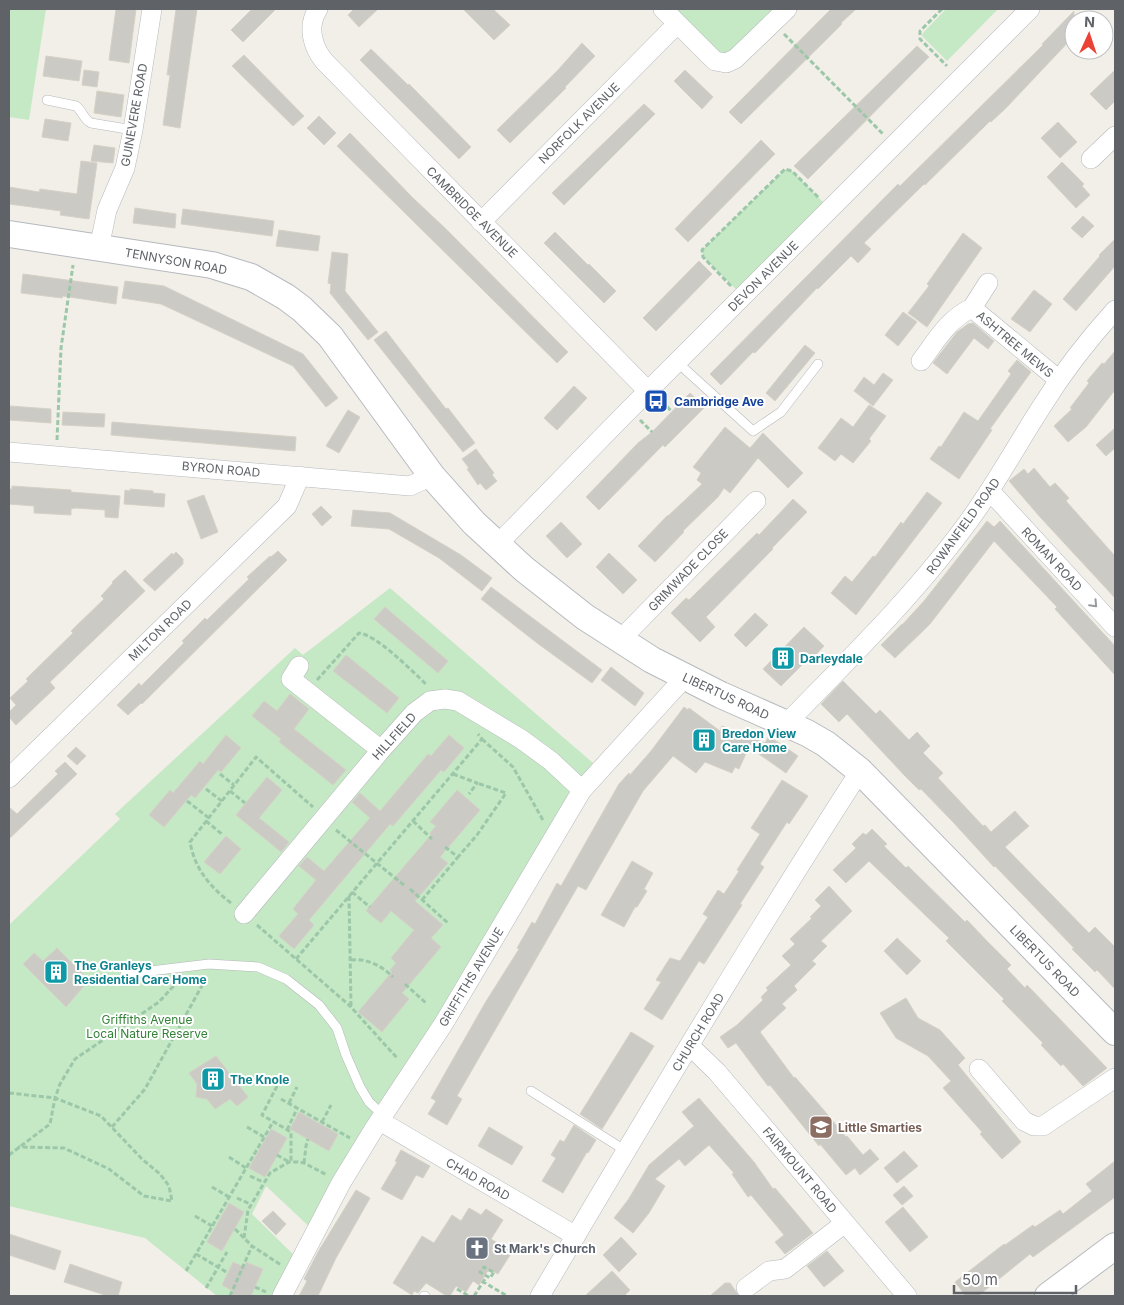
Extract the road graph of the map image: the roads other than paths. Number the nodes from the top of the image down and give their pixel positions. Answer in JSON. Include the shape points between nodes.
{"nodes":[{"id":1,"x":152,"y":9,"type":"edge"},
{"id":2,"x":663,"y":9,"type":"edge"},
{"id":3,"x":787,"y":9,"type":"edge"},
{"id":4,"x":1030,"y":9,"type":"edge"},
{"id":5,"x":315,"y":16,"type":"edge"},
{"id":6,"x":677,"y":24,"type":"junction"},
{"id":7,"x":47,"y":100,"type":"dead end"},
{"id":8,"x":133,"y":130,"type":"junction"},
{"id":9,"x":1115,"y":136,"type":"edge"},
{"id":10,"x":1091,"y":159,"type":"dead end"},
{"id":11,"x":482,"y":222,"type":"junction"},
{"id":12,"x":9,"y":234,"type":"edge"},
{"id":13,"x":88,"y":246,"type":"junction"},
{"id":14,"x":988,"y":283,"type":"dead end"},
{"id":15,"x":972,"y":308,"type":"junction"},
{"id":16,"x":1115,"y":310,"type":"edge"},
{"id":17,"x":921,"y":361,"type":"dead end"},
{"id":18,"x":677,"y":362,"type":"junction"},
{"id":19,"x":818,"y":364,"type":"dead end"},
{"id":20,"x":1059,"y":380,"type":"junction"},
{"id":21,"x":648,"y":391,"type":"junction"},
{"id":22,"x":9,"y":452,"type":"edge"},
{"id":23,"x":300,"y":476,"type":"junction"},
{"id":24,"x":432,"y":476,"type":"junction"},
{"id":25,"x":990,"y":491,"type":"junction"},
{"id":26,"x":756,"y":501,"type":"dead end"},
{"id":27,"x":497,"y":545,"type":"junction"},
{"id":28,"x":1115,"y":627,"type":"edge"},
{"id":29,"x":620,"y":640,"type":"junction"},
{"id":30,"x":299,"y":666,"type":"dead end"},
{"id":31,"x":685,"y":677,"type":"junction"},
{"id":32,"x":787,"y":723,"type":"junction"},
{"id":33,"x":380,"y":750,"type":"junction"},
{"id":34,"x":860,"y":771,"type":"junction"},
{"id":35,"x":9,"y":778,"type":"edge"},
{"id":36,"x":582,"y":790,"type":"junction"},
{"id":37,"x":244,"y":914,"type":"road end"},
{"id":38,"x":125,"y":974,"type":"dead end"},
{"id":39,"x":1115,"y":1032,"type":"edge"},
{"id":40,"x":690,"y":1046,"type":"junction"},
{"id":41,"x":978,"y":1069,"type":"dead end"},
{"id":42,"x":1115,"y":1078,"type":"edge"},
{"id":43,"x":531,"y":1091,"type":"dead end"},
{"id":44,"x":382,"y":1119,"type":"junction"},
{"id":45,"x":627,"y":1151,"type":"junction"},
{"id":46,"x":845,"y":1223,"type":"junction"},
{"id":47,"x":576,"y":1236,"type":"junction"},
{"id":48,"x":1115,"y":1246,"type":"edge"},
{"id":49,"x":746,"y":1288,"type":"dead end"},
{"id":50,"x":282,"y":1296,"type":"edge"},
{"id":51,"x":540,"y":1296,"type":"edge"},
{"id":52,"x":907,"y":1296,"type":"edge"},
{"id":53,"x":1048,"y":1296,"type":"edge"}],
"edges":[{"from":1,"to":8,"type":"street","name":"GUINEVERE ROAD"},
{"from":2,"to":6,"type":"street"},
{"from":3,"to":6,"type":"street","via":[[726,63],[715,61]]},
{"from":4,"to":18,"type":"street","name":"DEVON AVENUE"},
{"from":5,"to":11,"type":"street","name":"CAMBRIDGE AVENUE","via":[[312,40],[324,61]]},
{"from":6,"to":11,"type":"street","name":"NORFOLK AVENUE"},
{"from":7,"to":8,"type":"lane","via":[[76,106],[91,123]]},
{"from":8,"to":13,"type":"street","name":"GUINEVERE ROAD","via":[[125,168]]},
{"from":9,"to":10,"type":"street"},
{"from":11,"to":21,"type":"street","name":"CAMBRIDGE AVENUE"},
{"from":12,"to":13,"type":"street","name":"TENNYSON ROAD"},
{"from":13,"to":24,"type":"street","name":"TENNYSON ROAD","via":[[212,265],[251,278],[286,297],[330,336]]},
{"from":14,"to":15,"type":"street","name":"ASHTREE MEWS"},
{"from":15,"to":17,"type":"street","name":"ASHTREE MEWS","via":[[959,314]]},
{"from":15,"to":20,"type":"street","name":"ASHTREE MEWS"},
{"from":16,"to":20,"type":"street","name":"ROWANFIELD ROAD"},
{"from":18,"to":19,"type":"lane","via":[[754,431],[781,412]]},
{"from":18,"to":21,"type":"street","name":"DEVON AVENUE"},
{"from":20,"to":25,"type":"street","name":"ROWANFIELD ROAD"},
{"from":21,"to":27,"type":"street","name":"DEVON AVENUE"},
{"from":22,"to":23,"type":"street","name":"BYRON ROAD"},
{"from":23,"to":24,"type":"street","name":"BYRON ROAD","via":[[410,486]]},
{"from":23,"to":35,"type":"street","name":"MILTON ROAD","via":[[287,506]]},
{"from":24,"to":27,"type":"street","name":"LIBERTUS ROAD"},
{"from":25,"to":28,"type":"street","name":"ROMAN ROAD","one_way":true},
{"from":25,"to":32,"type":"street","name":"ROWANFIELD ROAD","via":[[951,546],[901,605]]},
{"from":26,"to":29,"type":"street","name":"GRIMWADE CLOSE"},
{"from":27,"to":29,"type":"street","name":"LIBERTUS ROAD","via":[[552,592]]},
{"from":29,"to":31,"type":"street","name":"LIBERTUS ROAD"},
{"from":30,"to":33,"type":"street","via":[[291,679]]},
{"from":31,"to":32,"type":"street","name":"LIBERTUS ROAD"},
{"from":31,"to":36,"type":"street","name":"GRIFFITHS AVENUE"},
{"from":32,"to":34,"type":"street","name":"LIBERTUS ROAD","via":[[826,744]]},
{"from":33,"to":36,"type":"street","name":"HILLFIELD","via":[[419,708],[438,699],[458,700],[522,739]]},
{"from":33,"to":37,"type":"street","name":"HILLFIELD"},
{"from":34,"to":39,"type":"street","name":"LIBERTUS ROAD"},
{"from":34,"to":40,"type":"street","name":"CHURCH ROAD"},
{"from":36,"to":44,"type":"street","name":"GRIFFITHS AVENUE","via":[[444,1023]]},
{"from":38,"to":44,"type":"lane","via":[[209,964],[258,967],[286,979],[319,1004],[337,1028],[360,1087]]},
{"from":40,"to":45,"type":"street","name":"CHURCH ROAD"},
{"from":40,"to":46,"type":"street","name":"FAIRMOUNT ROAD","via":[[717,1072]]},
{"from":41,"to":42,"type":"street","via":[[1024,1121],[1038,1127]]},
{"from":43,"to":45,"type":"lane"},
{"from":44,"to":47,"type":"street","name":"CHAD ROAD"},
{"from":44,"to":50,"type":"street","name":"GRIFFITHS AVENUE","via":[[341,1183]]},
{"from":45,"to":47,"type":"street","name":"CHURCH ROAD"},
{"from":46,"to":49,"type":"street","via":[[785,1270],[768,1271]]},
{"from":46,"to":52,"type":"street","name":"FAIRMOUNT ROAD"},
{"from":47,"to":51,"type":"street","name":"CHURCH ROAD"},
{"from":48,"to":53,"type":"street"}]}
